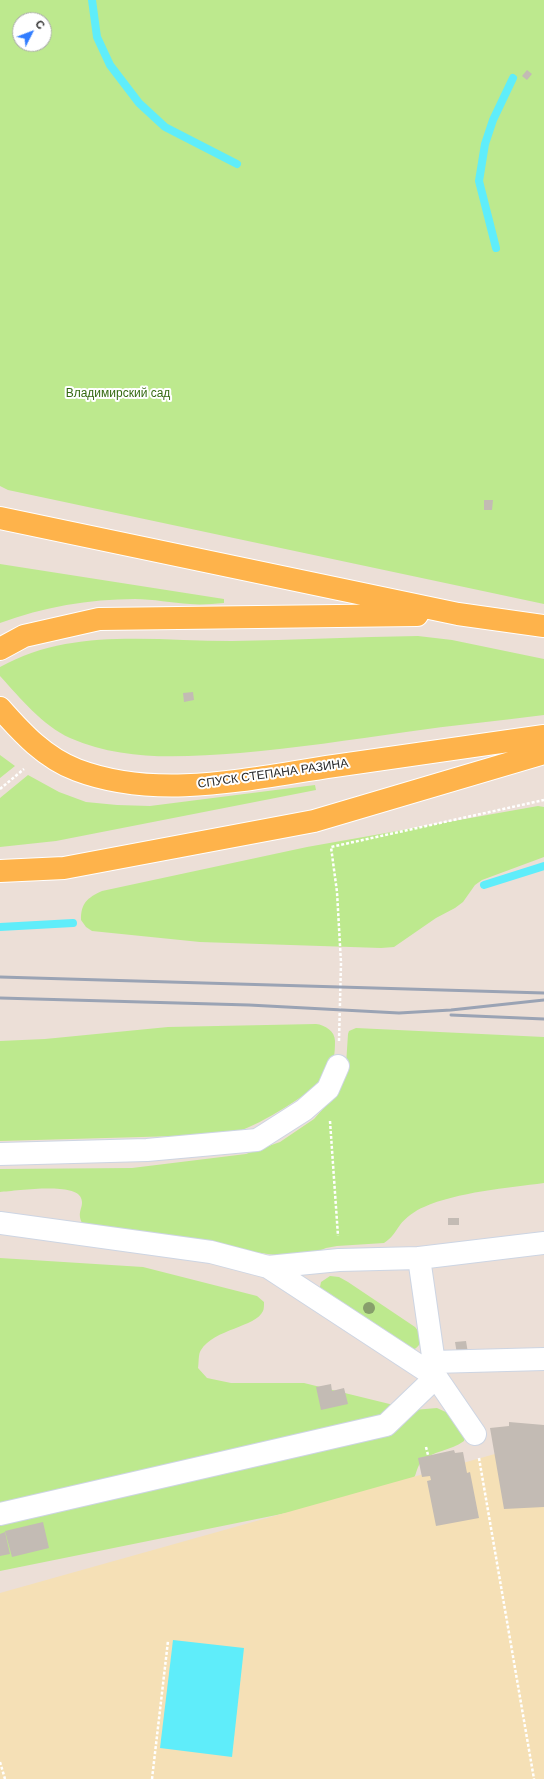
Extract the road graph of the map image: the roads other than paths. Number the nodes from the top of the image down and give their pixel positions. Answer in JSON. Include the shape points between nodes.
{"nodes":[{"id":1,"x":0,"y":518,"type":"edge"},
{"id":2,"x":458,"y":614,"type":"junction"},
{"id":3,"x":544,"y":626,"type":"edge"},
{"id":4,"x":0,"y":648,"type":"edge"},
{"id":5,"x":3,"y":712,"type":"edge"},
{"id":6,"x":544,"y":736,"type":"edge"},
{"id":7,"x":544,"y":753,"type":"edge"},
{"id":8,"x":0,"y":871,"type":"edge"},
{"id":9,"x":338,"y":1066,"type":"road end"},
{"id":10,"x":0,"y":1154,"type":"edge"},
{"id":11,"x":0,"y":1223,"type":"edge"},
{"id":12,"x":544,"y":1243,"type":"edge"},
{"id":13,"x":419,"y":1258,"type":"junction"},
{"id":14,"x":268,"y":1267,"type":"junction"},
{"id":15,"x":544,"y":1359,"type":"edge"},
{"id":16,"x":434,"y":1369,"type":"junction"},
{"id":17,"x":475,"y":1434,"type":"road end"},
{"id":18,"x":0,"y":1514,"type":"edge"}],
"edges":[{"from":1,"to":2,"type":"main road"},
{"from":2,"to":3,"type":"main road"},
{"from":2,"to":4,"type":"main road","via":[[99,619],[24,636]]},
{"from":5,"to":6,"type":"main road","name":"СПУСК СТЕПАНА РАЗИНА","via":[[41,750],[76,770],[107,779],[148,785],[219,783]]},
{"from":7,"to":8,"type":"main road","via":[[314,821],[64,868]]},
{"from":9,"to":10,"type":"lane","via":[[328,1089],[304,1110],[257,1140],[147,1150]]},
{"from":11,"to":14,"type":"lane","via":[[211,1252]]},
{"from":12,"to":13,"type":"lane"},
{"from":13,"to":14,"type":"lane","via":[[339,1260]]},
{"from":13,"to":16,"type":"lane"},
{"from":14,"to":16,"type":"lane"},
{"from":15,"to":16,"type":"lane"},
{"from":16,"to":17,"type":"lane"},
{"from":16,"to":18,"type":"lane","via":[[386,1425]]}]}
